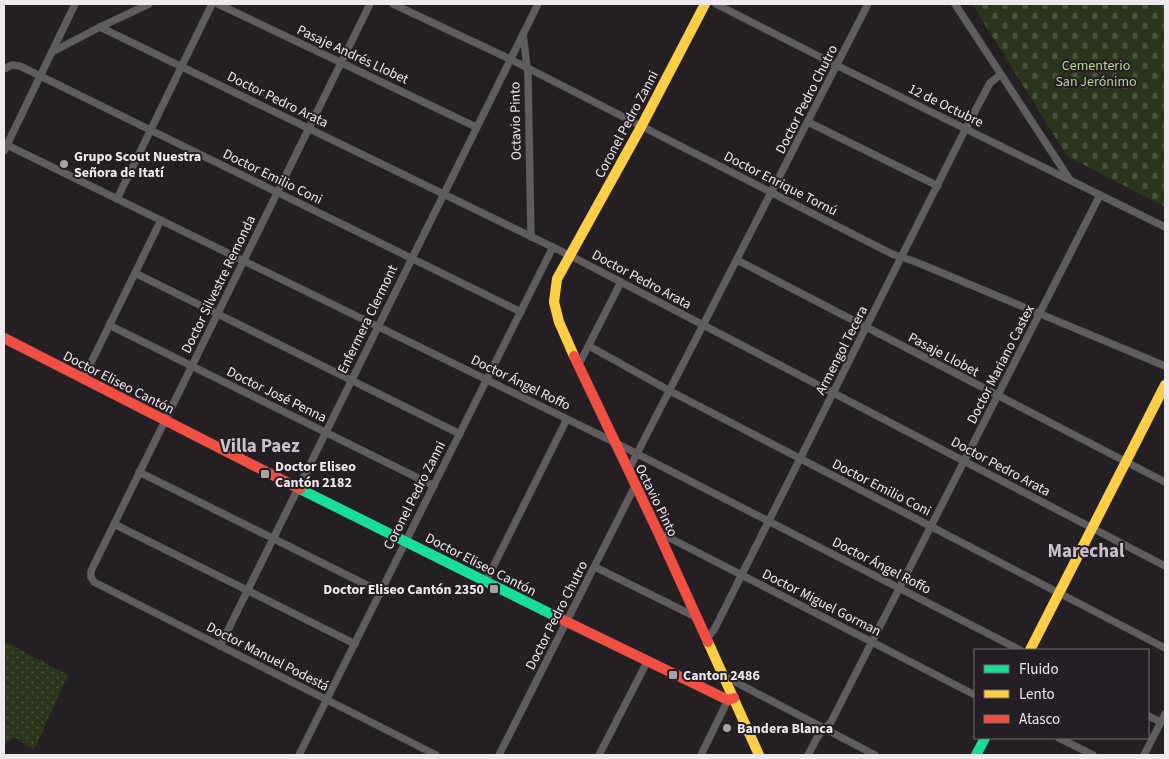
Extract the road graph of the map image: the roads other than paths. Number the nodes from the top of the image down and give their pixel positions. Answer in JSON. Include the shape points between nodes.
{"nodes":[{"id":1,"x":75,"y":4,"type":"edge"},
{"id":2,"x":149,"y":4,"type":"edge"},
{"id":3,"x":212,"y":4,"type":"edge"},
{"id":4,"x":218,"y":4,"type":"edge"},
{"id":5,"x":370,"y":4,"type":"edge"},
{"id":6,"x":393,"y":4,"type":"edge"},
{"id":7,"x":538,"y":4,"type":"edge"},
{"id":8,"x":705,"y":4,"type":"edge"},
{"id":9,"x":716,"y":4,"type":"edge"},
{"id":10,"x":868,"y":4,"type":"edge"},
{"id":11,"x":955,"y":4,"type":"edge"},
{"id":12,"x":100,"y":27,"type":"junction"},
{"id":13,"x":522,"y":34,"type":"junction"},
{"id":14,"x":52,"y":52,"type":"junction"},
{"id":15,"x":510,"y":59,"type":"junction"},
{"id":16,"x":341,"y":62,"type":"junction"},
{"id":17,"x":182,"y":66,"type":"junction"},
{"id":18,"x":838,"y":66,"type":"junction"},
{"id":19,"x":527,"y":67,"type":"junction"},
{"id":20,"x":4,"y":69,"type":"edge"},
{"id":21,"x":1000,"y":75,"type":"junction"},
{"id":22,"x":40,"y":76,"type":"junction"},
{"id":23,"x":808,"y":122,"type":"junction"},
{"id":24,"x":476,"y":127,"type":"junction"},
{"id":25,"x":642,"y":127,"type":"junction"},
{"id":26,"x":308,"y":128,"type":"junction"},
{"id":27,"x":966,"y":128,"type":"junction"},
{"id":28,"x":150,"y":130,"type":"junction"},
{"id":29,"x":5,"y":148,"type":"edge"},
{"id":30,"x":1070,"y":180,"type":"junction"},
{"id":31,"x":938,"y":186,"type":"junction"},
{"id":32,"x":277,"y":192,"type":"junction"},
{"id":33,"x":772,"y":193,"type":"junction"},
{"id":34,"x":443,"y":194,"type":"junction"},
{"id":35,"x":1100,"y":195,"type":"junction"},
{"id":36,"x":117,"y":199,"type":"junction"},
{"id":37,"x":161,"y":220,"type":"junction"},
{"id":38,"x":1165,"y":227,"type":"edge"},
{"id":39,"x":531,"y":237,"type":"junction"},
{"id":40,"x":553,"y":247,"type":"junction"},
{"id":41,"x":569,"y":255,"type":"junction"},
{"id":42,"x":902,"y":257,"type":"junction"},
{"id":43,"x":412,"y":258,"type":"junction"},
{"id":44,"x":737,"y":260,"type":"junction"},
{"id":45,"x":243,"y":261,"type":"junction"},
{"id":46,"x":135,"y":273,"type":"junction"},
{"id":47,"x":621,"y":282,"type":"junction"},
{"id":48,"x":521,"y":312,"type":"junction"},
{"id":49,"x":1039,"y":313,"type":"junction"},
{"id":50,"x":217,"y":314,"type":"junction"},
{"id":51,"x":704,"y":325,"type":"junction"},
{"id":52,"x":109,"y":326,"type":"junction"},
{"id":53,"x":378,"y":326,"type":"junction"},
{"id":54,"x":866,"y":327,"type":"junction"},
{"id":55,"x":4,"y":338,"type":"edge"},
{"id":56,"x":589,"y":346,"type":"junction"},
{"id":57,"x":192,"y":366,"type":"junction"},
{"id":58,"x":578,"y":366,"type":"junction"},
{"id":59,"x":1165,"y":366,"type":"edge"},
{"id":60,"x":83,"y":379,"type":"junction"},
{"id":61,"x":351,"y":380,"type":"junction"},
{"id":62,"x":487,"y":380,"type":"junction"},
{"id":63,"x":1165,"y":385,"type":"edge"},
{"id":64,"x":670,"y":391,"type":"junction"},
{"id":65,"x":833,"y":393,"type":"junction"},
{"id":66,"x":998,"y":396,"type":"junction"},
{"id":67,"x":567,"y":419,"type":"junction"},
{"id":68,"x":165,"y":421,"type":"junction"},
{"id":69,"x":325,"y":432,"type":"junction"},
{"id":70,"x":460,"y":434,"type":"junction"},
{"id":71,"x":614,"y":442,"type":"junction"},
{"id":72,"x":637,"y":454,"type":"junction"},
{"id":73,"x":800,"y":458,"type":"junction"},
{"id":74,"x":964,"y":461,"type":"junction"},
{"id":75,"x":1126,"y":463,"type":"junction"},
{"id":76,"x":628,"y":471,"type":"junction"},
{"id":77,"x":139,"y":472,"type":"junction"},
{"id":78,"x":1165,"y":482,"type":"edge"},
{"id":79,"x":434,"y":486,"type":"junction"},
{"id":80,"x":635,"y":486,"type":"junction"},
{"id":81,"x":298,"y":488,"type":"junction"},
{"id":82,"x":769,"y":521,"type":"junction"},
{"id":83,"x":114,"y":524,"type":"junction"},
{"id":84,"x":931,"y":526,"type":"junction"},
{"id":85,"x":1093,"y":529,"type":"junction"},
{"id":86,"x":658,"y":532,"type":"junction"},
{"id":87,"x":273,"y":538,"type":"junction"},
{"id":88,"x":406,"y":542,"type":"junction"},
{"id":89,"x":1165,"y":566,"type":"edge"},
{"id":90,"x":594,"y":567,"type":"junction"},
{"id":91,"x":742,"y":575,"type":"junction"},
{"id":92,"x":91,"y":577,"type":"joint"},
{"id":93,"x":486,"y":581,"type":"junction"},
{"id":94,"x":899,"y":588,"type":"junction"},
{"id":95,"x":247,"y":590,"type":"junction"},
{"id":96,"x":381,"y":592,"type":"junction"},
{"id":97,"x":1060,"y":593,"type":"junction"},
{"id":98,"x":696,"y":617,"type":"junction"},
{"id":99,"x":567,"y":622,"type":"junction"},
{"id":100,"x":706,"y":639,"type":"junction"},
{"id":101,"x":872,"y":642,"type":"junction"},
{"id":102,"x":355,"y":644,"type":"junction"},
{"id":103,"x":220,"y":646,"type":"junction"},
{"id":104,"x":1165,"y":648,"type":"edge"},
{"id":105,"x":1018,"y":649,"type":"edge"},
{"id":106,"x":1031,"y":649,"type":"edge"},
{"id":107,"x":648,"y":662,"type":"junction"},
{"id":108,"x":724,"y":676,"type":"junction"},
{"id":109,"x":974,"y":694,"type":"edge"},
{"id":110,"x":731,"y":699,"type":"junction"},
{"id":111,"x":327,"y":700,"type":"junction"},
{"id":112,"x":1165,"y":714,"type":"edge"},
{"id":113,"x":1149,"y":716,"type":"edge"},
{"id":114,"x":1161,"y":722,"type":"junction"},
{"id":115,"x":824,"y":729,"type":"junction"},
{"id":116,"x":984,"y":739,"type":"edge"},
{"id":117,"x":1061,"y":739,"type":"edge"},
{"id":118,"x":299,"y":755,"type":"edge"},
{"id":119,"x":436,"y":755,"type":"edge"},
{"id":120,"x":499,"y":755,"type":"edge"},
{"id":121,"x":599,"y":755,"type":"edge"},
{"id":122,"x":701,"y":755,"type":"edge"},
{"id":123,"x":759,"y":755,"type":"edge"},
{"id":124,"x":808,"y":755,"type":"edge"},
{"id":125,"x":875,"y":755,"type":"edge"},
{"id":126,"x":976,"y":755,"type":"edge"},
{"id":127,"x":1093,"y":755,"type":"edge"},
{"id":128,"x":1144,"y":755,"type":"edge"}],
"edges":[{"from":1,"to":14,"type":"street"},
{"from":2,"to":12,"type":"street"},
{"from":3,"to":17,"type":"street"},
{"from":4,"to":16,"type":"street","name":"Pasaje Andrés Llobet"},
{"from":5,"to":16,"type":"street","name":"Doctor Silvestre Remonda"},
{"from":6,"to":15,"type":"street","name":"Doctor Enrique Tornú"},
{"from":7,"to":13,"type":"street","name":"Enfermera Clermont"},
{"from":8,"to":25,"type":"main road","name":"Coronel Pedro Zanni"},
{"from":9,"to":18,"type":"street","name":"12 de Octubre"},
{"from":10,"to":18,"type":"street","name":"Doctor Pedro Chutro"},
{"from":11,"to":21,"type":"street"},
{"from":12,"to":14,"type":"street"},
{"from":12,"to":17,"type":"street","name":"Doctor Pedro Arata"},
{"from":13,"to":15,"type":"street","name":"Enfermera Clermont"},
{"from":13,"to":19,"type":"street","name":"Octavio Pinto"},
{"from":14,"to":22,"type":"street"},
{"from":15,"to":19,"type":"street","name":"Doctor Enrique Tornú"},
{"from":15,"to":24,"type":"street","name":"Enfermera Clermont"},
{"from":16,"to":24,"type":"street","name":"Pasaje Andrés Llobet"},
{"from":16,"to":26,"type":"street","name":"Doctor Silvestre Remonda"},
{"from":17,"to":26,"type":"street","name":"Doctor Pedro Arata"},
{"from":17,"to":28,"type":"street"},
{"from":18,"to":23,"type":"street","name":"Doctor Pedro Chutro"},
{"from":18,"to":27,"type":"street","name":"12 de Octubre"},
{"from":19,"to":25,"type":"street","name":"Doctor Enrique Tornú"},
{"from":19,"to":39,"type":"street","name":"Octavio Pinto"},
{"from":20,"to":22,"type":"street","name":"Doctor Emilio Coni","via":[[20,66]]},
{"from":21,"to":27,"type":"street","name":"Armengol Tecera","via":[[990,84]]},
{"from":21,"to":30,"type":"street"},
{"from":22,"to":28,"type":"street","name":"Doctor Emilio Coni"},
{"from":22,"to":29,"type":"street"},
{"from":23,"to":31,"type":"street"},
{"from":23,"to":33,"type":"street","name":"Doctor Pedro Chutro"},
{"from":24,"to":34,"type":"street","name":"Enfermera Clermont"},
{"from":25,"to":33,"type":"street","name":"Doctor Enrique Tornú"},
{"from":25,"to":41,"type":"main road","name":"Coronel Pedro Zanni"},
{"from":26,"to":32,"type":"street","name":"Doctor Silvestre Remonda"},
{"from":26,"to":34,"type":"street","name":"Doctor Pedro Arata"},
{"from":27,"to":30,"type":"street","name":"12 de Octubre"},
{"from":27,"to":31,"type":"street","name":"Armengol Tecera"},
{"from":28,"to":32,"type":"street","name":"Doctor Emilio Coni"},
{"from":28,"to":36,"type":"street"},
{"from":29,"to":36,"type":"street","name":"Doctor Ángel Roffo"},
{"from":30,"to":35,"type":"street","name":"12 de Octubre"},
{"from":31,"to":42,"type":"street","name":"Armengol Tecera"},
{"from":32,"to":43,"type":"street","name":"Doctor Emilio Coni"},
{"from":32,"to":45,"type":"street","name":"Doctor Silvestre Remonda"},
{"from":33,"to":42,"type":"street","name":"Doctor Enrique Tornú"},
{"from":33,"to":44,"type":"street","name":"Doctor Pedro Chutro"},
{"from":34,"to":39,"type":"street","name":"Doctor Pedro Arata"},
{"from":34,"to":43,"type":"street","name":"Enfermera Clermont"},
{"from":35,"to":38,"type":"street","name":"12 de Octubre"},
{"from":35,"to":49,"type":"street","name":"Doctor Mariano Castex"},
{"from":36,"to":37,"type":"street","name":"Doctor Ángel Roffo"},
{"from":37,"to":45,"type":"street","name":"Doctor Ángel Roffo"},
{"from":37,"to":46,"type":"street"},
{"from":39,"to":40,"type":"street","name":"Doctor Pedro Arata"},
{"from":40,"to":41,"type":"street","name":"Doctor Pedro Arata"},
{"from":40,"to":48,"type":"street","name":"Coronel Pedro Zanni"},
{"from":41,"to":47,"type":"street","name":"Doctor Pedro Arata"},
{"from":41,"to":58,"type":"main road","name":"Octavio Pinto","via":[[557,280],[554,302]]},
{"from":42,"to":49,"type":"street","name":"Doctor Enrique Tornú"},
{"from":42,"to":54,"type":"street","name":"Armengol Tecera"},
{"from":43,"to":48,"type":"street","name":"Doctor Emilio Coni"},
{"from":43,"to":53,"type":"street","name":"Enfermera Clermont"},
{"from":44,"to":51,"type":"street","name":"Doctor Pedro Chutro"},
{"from":44,"to":54,"type":"street","name":"Pasaje Llobet"},
{"from":45,"to":50,"type":"street","name":"Doctor Silvestre Remonda"},
{"from":45,"to":53,"type":"street","name":"Doctor Ángel Roffo"},
{"from":46,"to":50,"type":"street"},
{"from":46,"to":52,"type":"street"},
{"from":47,"to":51,"type":"street","name":"Doctor Pedro Arata"},
{"from":47,"to":56,"type":"street"},
{"from":48,"to":62,"type":"street","name":"Coronel Pedro Zanni"},
{"from":49,"to":59,"type":"street","name":"Doctor Enrique Tornú"},
{"from":49,"to":66,"type":"street","name":"Doctor Mariano Castex"},
{"from":50,"to":57,"type":"street","name":"Doctor Silvestre Remonda"},
{"from":50,"to":61,"type":"street"},
{"from":51,"to":64,"type":"street","name":"Doctor Pedro Chutro"},
{"from":51,"to":65,"type":"street","name":"Doctor Pedro Arata"},
{"from":52,"to":57,"type":"street","name":"Doctor José Penna"},
{"from":52,"to":60,"type":"street"},
{"from":53,"to":61,"type":"street","name":"Enfermera Clermont"},
{"from":53,"to":62,"type":"street","name":"Doctor Ángel Roffo"},
{"from":54,"to":65,"type":"street","name":"Armengol Tecera"},
{"from":54,"to":66,"type":"street","name":"Pasaje Llobet"},
{"from":55,"to":60,"type":"main road","name":"Doctor Eliseo Cantón"},
{"from":56,"to":58,"type":"street"},
{"from":56,"to":64,"type":"street","name":"Doctor Emilio Coni"},
{"from":57,"to":68,"type":"street","name":"Doctor Silvestre Remonda"},
{"from":57,"to":69,"type":"street","name":"Doctor José Penna"},
{"from":58,"to":71,"type":"main road","name":"Octavio Pinto"},
{"from":60,"to":68,"type":"main road","name":"Doctor Eliseo Cantón"},
{"from":61,"to":69,"type":"street","name":"Enfermera Clermont"},
{"from":61,"to":70,"type":"street"},
{"from":62,"to":67,"type":"street","name":"Doctor Ángel Roffo"},
{"from":62,"to":70,"type":"street","name":"Coronel Pedro Zanni"},
{"from":63,"to":75,"type":"main road"},
{"from":64,"to":72,"type":"street","name":"Doctor Pedro Chutro"},
{"from":64,"to":73,"type":"street","name":"Doctor Emilio Coni"},
{"from":65,"to":73,"type":"street","name":"Armengol Tecera"},
{"from":65,"to":74,"type":"street","name":"Doctor Pedro Arata"},
{"from":66,"to":74,"type":"street","name":"Doctor Mariano Castex"},
{"from":66,"to":75,"type":"street","name":"Pasaje Llobet"},
{"from":67,"to":71,"type":"street","name":"Doctor Ángel Roffo"},
{"from":67,"to":93,"type":"street"},
{"from":68,"to":77,"type":"street","name":"Doctor Silvestre Remonda"},
{"from":68,"to":81,"type":"main road","name":"Doctor Eliseo Cantón"},
{"from":69,"to":79,"type":"street","name":"Doctor José Penna"},
{"from":69,"to":81,"type":"street","name":"Enfermera Clermont"},
{"from":70,"to":79,"type":"street","name":"Coronel Pedro Zanni"},
{"from":71,"to":72,"type":"street","name":"Doctor Ángel Roffo"},
{"from":71,"to":76,"type":"main road","name":"Octavio Pinto"},
{"from":72,"to":76,"type":"street","name":"Doctor Pedro Chutro"},
{"from":72,"to":82,"type":"street","name":"Doctor Ángel Roffo"},
{"from":73,"to":82,"type":"street","name":"Armengol Tecera"},
{"from":73,"to":84,"type":"street","name":"Doctor Emilio Coni"},
{"from":74,"to":84,"type":"street","name":"Doctor Mariano Castex"},
{"from":74,"to":85,"type":"street","name":"Doctor Pedro Arata"},
{"from":75,"to":78,"type":"street","name":"Pasaje Llobet"},
{"from":75,"to":85,"type":"main road"},
{"from":76,"to":80,"type":"main road","name":"Octavio Pinto"},
{"from":77,"to":83,"type":"street","name":"Doctor Silvestre Remonda"},
{"from":77,"to":87,"type":"street"},
{"from":79,"to":88,"type":"street","name":"Coronel Pedro Zanni"},
{"from":80,"to":86,"type":"main road","name":"Octavio Pinto"},
{"from":80,"to":90,"type":"street","name":"Doctor Pedro Chutro"},
{"from":81,"to":87,"type":"street","name":"Enfermera Clermont"},
{"from":81,"to":88,"type":"main road","name":"Doctor Eliseo Cantón"},
{"from":82,"to":91,"type":"street","name":"Armengol Tecera"},
{"from":82,"to":94,"type":"street","name":"Doctor Ángel Roffo"},
{"from":83,"to":92,"type":"street","name":"Doctor Silvestre Remonda"},
{"from":83,"to":95,"type":"street"},
{"from":84,"to":94,"type":"street","name":"Doctor Mariano Castex"},
{"from":84,"to":97,"type":"street","name":"Doctor Emilio Coni"},
{"from":85,"to":89,"type":"street","name":"Doctor Pedro Arata"},
{"from":85,"to":97,"type":"main road"},
{"from":86,"to":91,"type":"street","name":"Doctor Miguel Gorman"},
{"from":86,"to":98,"type":"main road","name":"Octavio Pinto"},
{"from":87,"to":95,"type":"street","name":"Enfermera Clermont"},
{"from":87,"to":96,"type":"street"},
{"from":88,"to":93,"type":"main road","name":"Doctor Eliseo Cantón"},
{"from":88,"to":96,"type":"street","name":"Coronel Pedro Zanni"},
{"from":90,"to":98,"type":"street"},
{"from":90,"to":99,"type":"street","name":"Doctor Pedro Chutro"},
{"from":91,"to":100,"type":"street","name":"Armengol Tecera","via":[[714,630]]},
{"from":91,"to":101,"type":"street","name":"Doctor Miguel Gorman"},
{"from":92,"to":103,"type":"street","name":"Doctor Manuel Podestá","via":[[94,582]]},
{"from":93,"to":99,"type":"main road","name":"Doctor Eliseo Cantón"},
{"from":94,"to":101,"type":"street","name":"Doctor Mariano Castex"},
{"from":94,"to":105,"type":"street","name":"Doctor Ángel Roffo"},
{"from":95,"to":102,"type":"street"},
{"from":95,"to":103,"type":"street","name":"Enfermera Clermont"},
{"from":96,"to":102,"type":"street","name":"Coronel Pedro Zanni"},
{"from":97,"to":104,"type":"street","name":"Doctor Emilio Coni"},
{"from":97,"to":106,"type":"main road"},
{"from":98,"to":100,"type":"main road","name":"Octavio Pinto"},
{"from":99,"to":107,"type":"main road","name":"Doctor Eliseo Cantón"},
{"from":99,"to":120,"type":"street","name":"Doctor Pedro Chutro"},
{"from":100,"to":108,"type":"main road","name":"Octavio Pinto"},
{"from":101,"to":109,"type":"street","name":"Doctor Miguel Gorman"},
{"from":101,"to":115,"type":"street","name":"Doctor Mariano Castex","via":[[831,722]]},
{"from":102,"to":111,"type":"street","name":"Coronel Pedro Zanni"},
{"from":103,"to":111,"type":"street","name":"Doctor Manuel Podestá"},
{"from":107,"to":110,"type":"main road","name":"Doctor Eliseo Cantón"},
{"from":107,"to":121,"type":"street"},
{"from":108,"to":110,"type":"main road","name":"Octavio Pinto"},
{"from":108,"to":115,"type":"street"},
{"from":110,"to":122,"type":"street"},
{"from":110,"to":123,"type":"main road","name":"Octavio Pinto"},
{"from":111,"to":118,"type":"street","name":"Coronel Pedro Zanni"},
{"from":111,"to":119,"type":"street","name":"Doctor Manuel Podestá"},
{"from":112,"to":114,"type":"street"},
{"from":113,"to":114,"type":"street"},
{"from":114,"to":128,"type":"street"},
{"from":115,"to":124,"type":"street","name":"Doctor Mariano Castex"},
{"from":115,"to":125,"type":"street"},
{"from":116,"to":126,"type":"main road"},
{"from":117,"to":127,"type":"street"}]}
